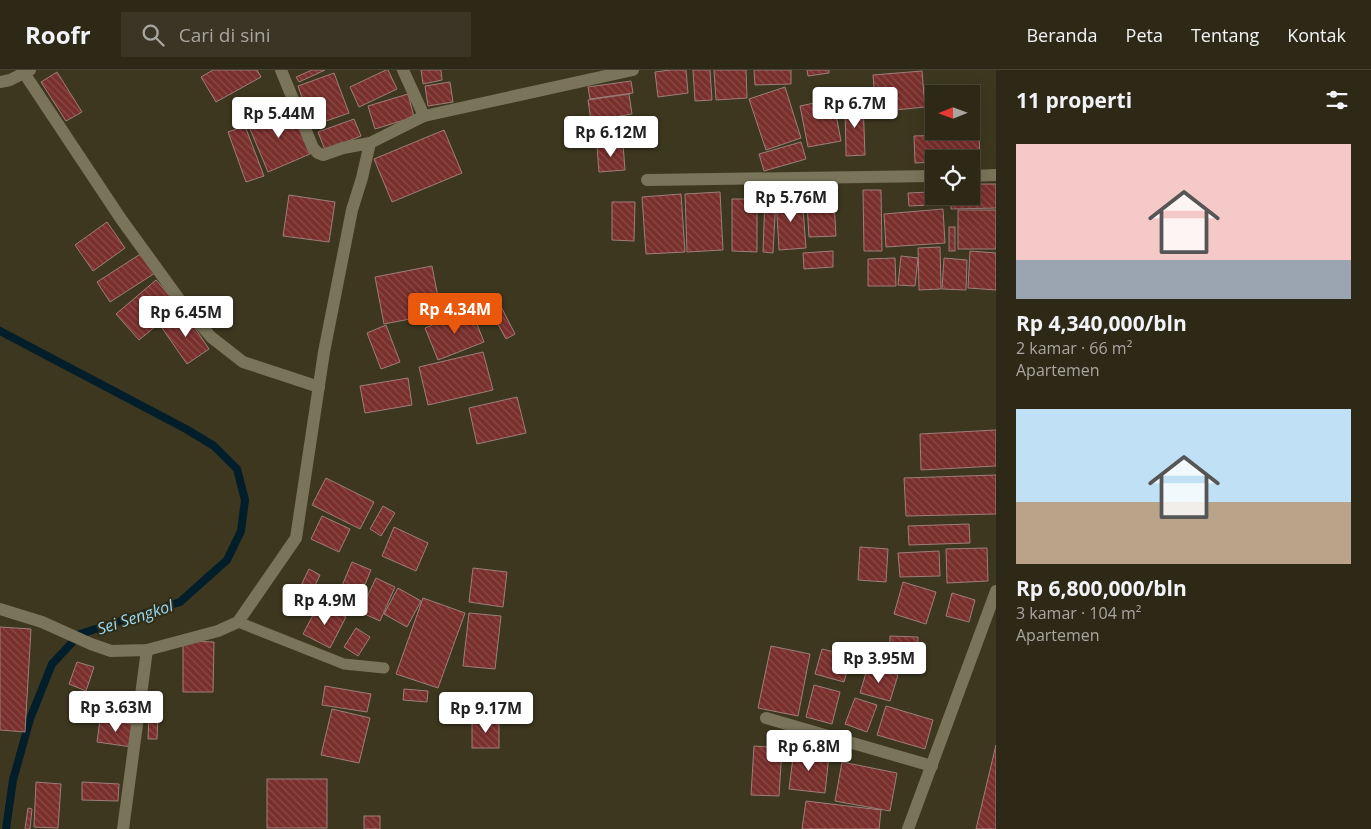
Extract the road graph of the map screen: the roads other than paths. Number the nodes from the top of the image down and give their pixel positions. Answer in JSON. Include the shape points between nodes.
{"nodes":[{"id":1,"x":281,"y":70,"type":"edge"},
{"id":2,"x":403,"y":70,"type":"edge"},
{"id":3,"x":633,"y":70,"type":"edge"},
{"id":4,"x":27,"y":72,"type":"edge"},
{"id":5,"x":0,"y":82,"type":"edge"},
{"id":6,"x":424,"y":116,"type":"junction"},
{"id":7,"x":370,"y":143,"type":"junction"},
{"id":8,"x":996,"y":175,"type":"edge"},
{"id":9,"x":925,"y":176,"type":"edge"},
{"id":10,"x":980,"y":176,"type":"edge"},
{"id":11,"x":647,"y":180,"type":"dead end"},
{"id":12,"x":319,"y":387,"type":"junction"},
{"id":13,"x":996,"y":591,"type":"edge"},
{"id":14,"x":0,"y":609,"type":"edge"},
{"id":15,"x":238,"y":622,"type":"junction"},
{"id":16,"x":147,"y":650,"type":"junction"},
{"id":17,"x":384,"y":668,"type":"dead end"},
{"id":18,"x":766,"y":718,"type":"dead end"},
{"id":19,"x":932,"y":766,"type":"junction"},
{"id":20,"x":123,"y":829,"type":"edge"},
{"id":21,"x":908,"y":829,"type":"edge"}],
"edges":[{"from":1,"to":7,"type":"street","via":[[313,148],[318,153],[323,155]]},
{"from":2,"to":6,"type":"street"},
{"from":3,"to":6,"type":"street"},
{"from":4,"to":5,"type":"street"},
{"from":4,"to":12,"type":"street","via":[[120,219],[211,337],[244,362]]},
{"from":6,"to":7,"type":"street"},
{"from":7,"to":12,"type":"street","via":[[352,210]]},
{"from":8,"to":10,"type":"street"},
{"from":9,"to":11,"type":"street"},
{"from":12,"to":15,"type":"street","via":[[296,538]]},
{"from":13,"to":19,"type":"street"},
{"from":14,"to":16,"type":"street","via":[[42,622],[111,651]]},
{"from":15,"to":16,"type":"street","via":[[218,631]]},
{"from":15,"to":17,"type":"lane","via":[[344,664]]},
{"from":16,"to":20,"type":"street"},
{"from":18,"to":19,"type":"street"},
{"from":19,"to":21,"type":"street"}]}
